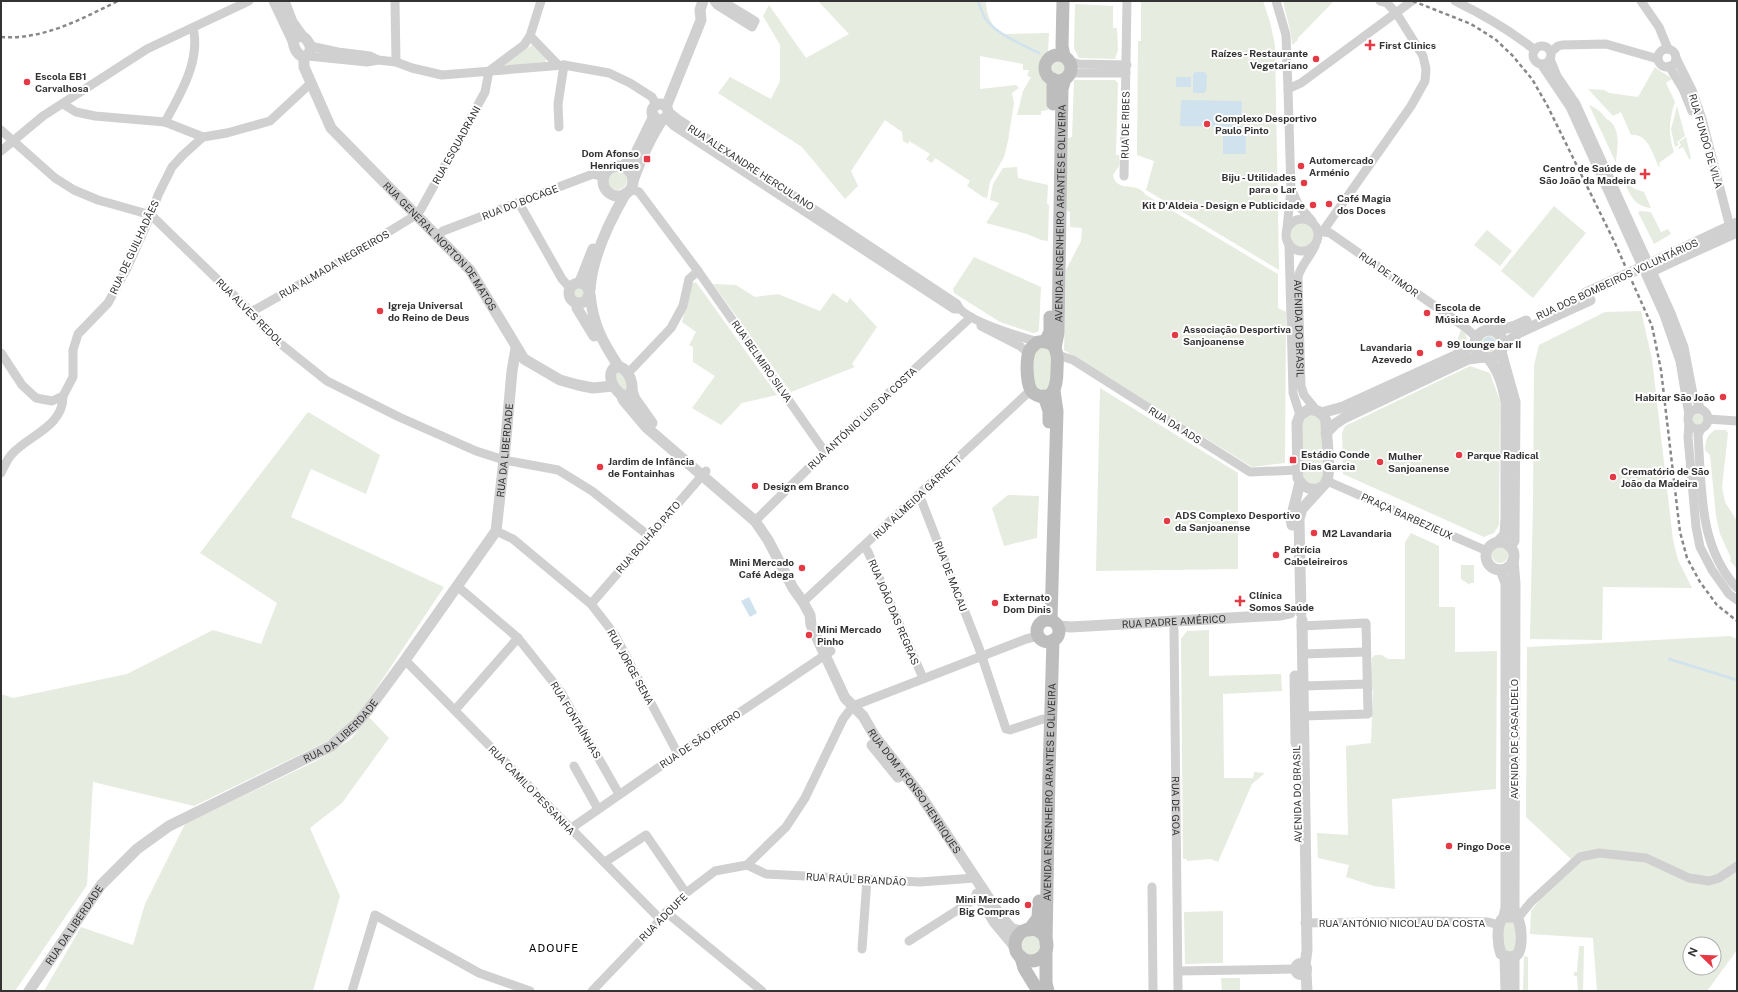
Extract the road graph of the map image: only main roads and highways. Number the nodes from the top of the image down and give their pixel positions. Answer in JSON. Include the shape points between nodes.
{"nodes":[{"id":1,"x":1054,"y":1,"type":"edge"},
{"id":2,"x":1063,"y":1,"type":"edge"},
{"id":3,"x":1062,"y":67,"type":"junction"},
{"id":4,"x":1049,"y":347,"type":"junction"},
{"id":5,"x":1049,"y":394,"type":"junction"},
{"id":6,"x":1050,"y":631,"type":"junction"},
{"id":7,"x":1026,"y":931,"type":"junction"},
{"id":8,"x":1046,"y":947,"type":"junction"},
{"id":9,"x":1018,"y":952,"type":"junction"},
{"id":10,"x":1038,"y":991,"type":"edge"},
{"id":11,"x":1048,"y":991,"type":"edge"}],
"edges":[{"from":1,"to":3,"type":"main road","name":"AVENIDA ENGENHEIRO ARANTES E OLIVEIRA"},
{"from":2,"to":3,"type":"main road","name":"AVENIDA ENGENHEIRO ARANTES E OLIVEIRA"},
{"from":3,"to":4,"type":"main road","name":"AVENIDA ENGENHEIRO ARANTES E OLIVEIRA","via":[[1058,333]]},
{"from":4,"to":5,"type":"main road","name":"AVENIDA ENGENHEIRO ARANTES E OLIVEIRA","via":[[1057,384]]},
{"from":4,"to":5,"type":"main road","name":"AVENIDA ENGENHEIRO ARANTES E OLIVEIRA","via":[[1032,347],[1029,354],[1028,383],[1036,395]]},
{"from":5,"to":6,"type":"main road","name":"AVENIDA ENGENHEIRO ARANTES E OLIVEIRA","via":[[1057,411]]},
{"from":6,"to":7,"type":"main road","name":"AVENIDA ENGENHEIRO ARANTES E OLIVEIRA","via":[[1043,719],[1039,912],[1034,925]]},
{"from":6,"to":8,"type":"main road","name":"AVENIDA ENGENHEIRO ARANTES E OLIVEIRA"},
{"from":7,"to":8,"type":"main road","name":"RUA DOM AFONSO HENRIQUES","via":[[1039,932],[1045,939]]},
{"from":7,"to":9,"type":"main road","via":[[1017,938]]},
{"from":8,"to":9,"type":"main road","via":[[1040,958],[1030,961]]},
{"from":8,"to":11,"type":"main road"},
{"from":9,"to":10,"type":"main road","name":"RUA DOM AFONSO HENRIQUES"}]}
